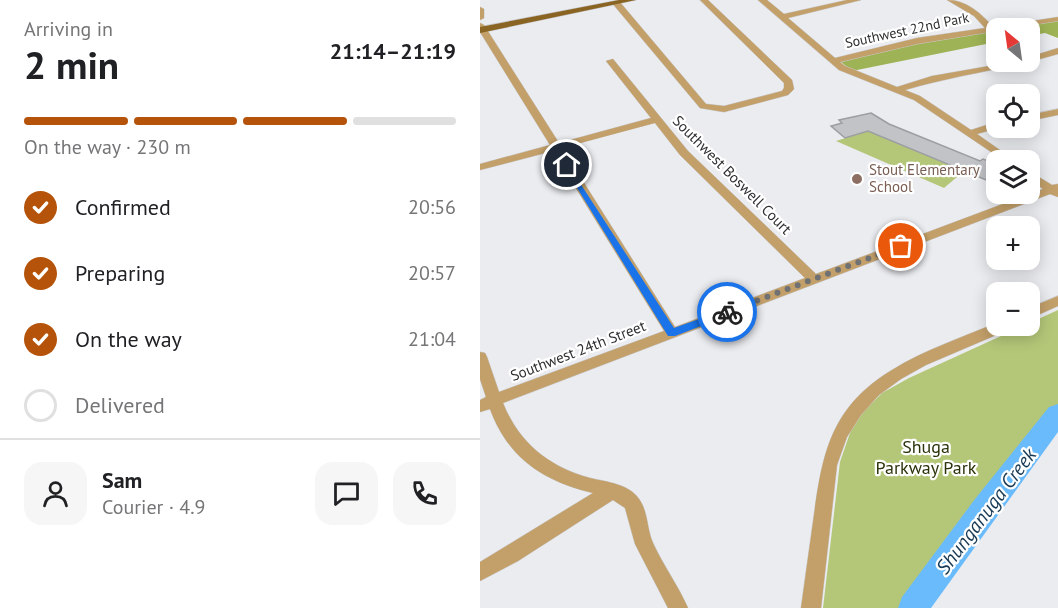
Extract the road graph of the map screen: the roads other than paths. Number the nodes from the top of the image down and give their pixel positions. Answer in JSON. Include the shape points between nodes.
{"nodes":[{"id":1,"x":632,"y":0,"type":"edge"},
{"id":2,"x":704,"y":0,"type":"edge"},
{"id":3,"x":762,"y":0,"type":"edge"},
{"id":4,"x":857,"y":0,"type":"edge"},
{"id":5,"x":951,"y":0,"type":"edge"},
{"id":6,"x":616,"y":3,"type":"junction"},
{"id":7,"x":480,"y":9,"type":"edge"},
{"id":8,"x":782,"y":17,"type":"junction"},
{"id":9,"x":480,"y":18,"type":"edge"},
{"id":10,"x":1058,"y":19,"type":"edge"},
{"id":11,"x":1040,"y":21,"type":"edge"},
{"id":12,"x":986,"y":24,"type":"edge"},
{"id":13,"x":481,"y":28,"type":"edge"},
{"id":14,"x":986,"y":29,"type":"edge"},
{"id":15,"x":1058,"y":51,"type":"edge"},
{"id":16,"x":1040,"y":57,"type":"edge"},
{"id":17,"x":610,"y":61,"type":"dead end"},
{"id":18,"x":833,"y":61,"type":"junction"},
{"id":19,"x":986,"y":69,"type":"edge"},
{"id":20,"x":899,"y":90,"type":"junction"},
{"id":21,"x":1058,"y":112,"type":"edge"},
{"id":22,"x":1040,"y":116,"type":"edge"},
{"id":23,"x":656,"y":120,"type":"junction"},
{"id":24,"x":986,"y":128,"type":"edge"},
{"id":25,"x":970,"y":133,"type":"junction"},
{"id":26,"x":555,"y":147,"type":"junction"},
{"id":27,"x":995,"y":150,"type":"edge"},
{"id":28,"x":480,"y":167,"type":"edge"},
{"id":29,"x":1040,"y":181,"type":"edge"},
{"id":30,"x":1056,"y":190,"type":"edge"},
{"id":31,"x":814,"y":279,"type":"junction"},
{"id":32,"x":1058,"y":301,"type":"edge"},
{"id":33,"x":1040,"y":309,"type":"edge"},
{"id":34,"x":672,"y":333,"type":"junction"},
{"id":35,"x":986,"y":334,"type":"edge"},
{"id":36,"x":480,"y":357,"type":"edge"},
{"id":37,"x":488,"y":403,"type":"edge"},
{"id":38,"x":613,"y":490,"type":"junction"},
{"id":39,"x":480,"y":572,"type":"edge"},
{"id":40,"x":678,"y":608,"type":"edge"},
{"id":41,"x":811,"y":608,"type":"edge"}],
"edges":[{"from":1,"to":6,"type":"main road"},
{"from":2,"to":6,"type":"street","via":[[789,82],[785,93],[724,109],[703,106]]},
{"from":3,"to":8,"type":"street"},
{"from":4,"to":8,"type":"street"},
{"from":5,"to":12,"type":"street"},
{"from":6,"to":13,"type":"main road"},
{"from":7,"to":9,"type":"street"},
{"from":8,"to":18,"type":"street"},
{"from":10,"to":11,"type":"street","name":"Southwest 22nd Park"},
{"from":13,"to":26,"type":"street"},
{"from":14,"to":18,"type":"street","name":"Southwest 22nd Park"},
{"from":15,"to":16,"type":"street"},
{"from":17,"to":23,"type":"street","name":"Southwest Boswell Court"},
{"from":18,"to":20,"type":"street","via":[[857,76]]},
{"from":19,"to":20,"type":"street","via":[[923,81]]},
{"from":20,"to":25,"type":"street"},
{"from":21,"to":22,"type":"street"},
{"from":23,"to":26,"type":"street"},
{"from":23,"to":31,"type":"street","name":"Southwest Boswell Court","via":[[684,153]]},
{"from":24,"to":25,"type":"street"},
{"from":25,"to":27,"type":"street"},
{"from":26,"to":28,"type":"street"},
{"from":26,"to":34,"type":"street"},
{"from":29,"to":30,"type":"street"},
{"from":30,"to":31,"type":"street","name":"Southwest 24th Street"},
{"from":31,"to":34,"type":"street","name":"Southwest 24th Street"},
{"from":32,"to":33,"type":"street"},
{"from":34,"to":37,"type":"street","name":"Southwest 24th Street"},
{"from":35,"to":41,"type":"street","via":[[890,377],[865,396],[850,414],[829,465]]},
{"from":36,"to":37,"type":"street"},
{"from":37,"to":38,"type":"street","via":[[519,448],[546,467],[574,480]]},
{"from":38,"to":39,"type":"street"},
{"from":38,"to":40,"type":"street","via":[[633,504],[644,544]]}]}
